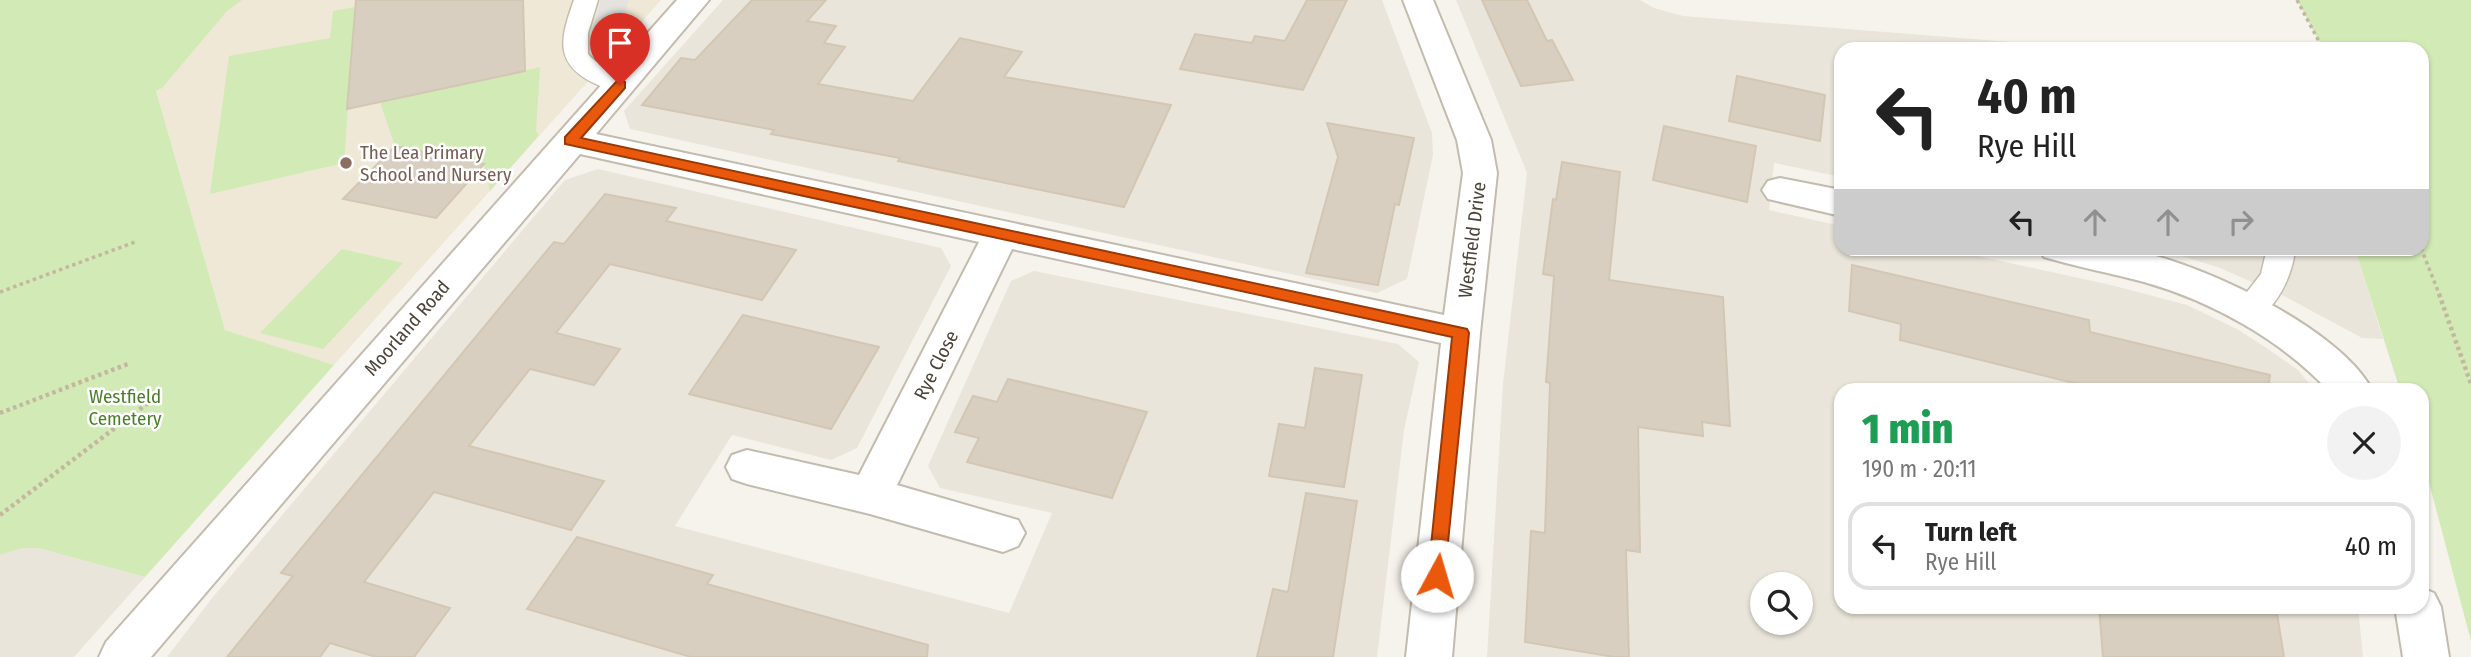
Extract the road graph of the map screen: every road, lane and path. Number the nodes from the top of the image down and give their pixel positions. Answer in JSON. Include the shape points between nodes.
{"nodes":[{"id":1,"x":586,"y":0,"type":"edge"},
{"id":2,"x":694,"y":0,"type":"edge"},
{"id":3,"x":1418,"y":0,"type":"edge"},
{"id":4,"x":2297,"y":0,"type":"edge"},
{"id":5,"x":2319,"y":42,"type":"edge"},
{"id":6,"x":620,"y":85,"type":"junction"},
{"id":7,"x":570,"y":140,"type":"junction"},
{"id":8,"x":1780,"y":190,"type":"dead end"},
{"id":9,"x":1834,"y":202,"type":"edge"},
{"id":10,"x":1001,"y":234,"type":"junction"},
{"id":11,"x":135,"y":242,"type":"dead end"},
{"id":12,"x":2094,"y":256,"type":"edge"},
{"id":13,"x":2281,"y":256,"type":"edge"},
{"id":14,"x":2424,"y":256,"type":"edge"},
{"id":15,"x":0,"y":292,"type":"edge"},
{"id":16,"x":2249,"y":310,"type":"junction"},
{"id":17,"x":1461,"y":333,"type":"junction"},
{"id":18,"x":128,"y":364,"type":"dead end"},
{"id":19,"x":2345,"y":383,"type":"edge"},
{"id":20,"x":2471,"y":384,"type":"edge"},
{"id":21,"x":156,"y":397,"type":"dead end"},
{"id":22,"x":0,"y":413,"type":"edge"},
{"id":23,"x":747,"y":467,"type":"dead end"},
{"id":24,"x":870,"y":496,"type":"junction"},
{"id":25,"x":0,"y":515,"type":"edge"},
{"id":26,"x":1003,"y":533,"type":"dead end"},
{"id":27,"x":2419,"y":614,"type":"edge"},
{"id":28,"x":121,"y":657,"type":"edge"},
{"id":29,"x":1429,"y":657,"type":"edge"},
{"id":30,"x":2426,"y":657,"type":"edge"}],
"edges":[{"from":1,"to":6,"type":"lane","via":[[573,36],[579,63],[590,73]]},
{"from":2,"to":6,"type":"street","name":"Moorland Road"},
{"from":3,"to":17,"type":"street","name":"Westfield Drive","via":[[1475,140],[1480,173]]},
{"from":4,"to":5,"type":"path"},
{"from":6,"to":7,"type":"street","name":"Moorland Road"},
{"from":7,"to":10,"type":"street"},
{"from":7,"to":28,"type":"street","name":"Moorland Road"},
{"from":8,"to":9,"type":"street"},
{"from":10,"to":17,"type":"street"},
{"from":10,"to":24,"type":"street","name":"Rye Close"},
{"from":11,"to":15,"type":"path"},
{"from":12,"to":16,"type":"street","via":[[2179,277]]},
{"from":13,"to":16,"type":"lane","via":[[2271,285]]},
{"from":14,"to":20,"type":"path"},
{"from":16,"to":19,"type":"street","via":[[2314,354]]},
{"from":17,"to":29,"type":"street","name":"Westfield Drive"},
{"from":18,"to":22,"type":"path"},
{"from":21,"to":25,"type":"path"},
{"from":23,"to":24,"type":"street"},
{"from":24,"to":26,"type":"street"},
{"from":27,"to":30,"type":"street"}]}
